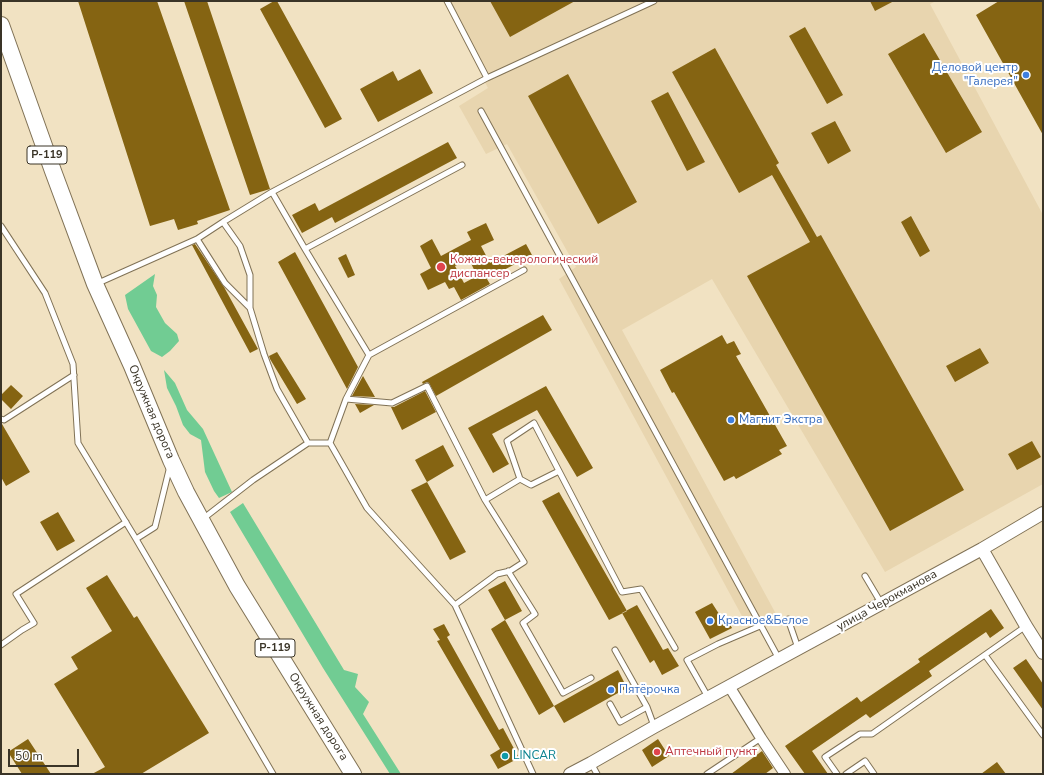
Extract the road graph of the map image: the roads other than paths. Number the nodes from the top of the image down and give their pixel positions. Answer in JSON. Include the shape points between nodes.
{"nodes":[{"id":1,"x":447,"y":1,"type":"edge"},
{"id":2,"x":654,"y":1,"type":"edge"},
{"id":3,"x":1,"y":25,"type":"edge"},
{"id":4,"x":487,"y":78,"type":"junction"},
{"id":5,"x":481,"y":111,"type":"dead end"},
{"id":6,"x":462,"y":165,"type":"dead end"},
{"id":7,"x":272,"y":192,"type":"junction"},
{"id":8,"x":223,"y":222,"type":"junction"},
{"id":9,"x":1,"y":226,"type":"edge"},
{"id":10,"x":197,"y":238,"type":"junction"},
{"id":11,"x":305,"y":249,"type":"junction"},
{"id":12,"x":524,"y":270,"type":"dead end"},
{"id":13,"x":95,"y":284,"type":"junction"},
{"id":14,"x":250,"y":308,"type":"junction"},
{"id":15,"x":369,"y":355,"type":"junction"},
{"id":16,"x":74,"y":375,"type":"junction"},
{"id":17,"x":346,"y":399,"type":"junction"},
{"id":18,"x":1,"y":419,"type":"edge"},
{"id":19,"x":308,"y":443,"type":"junction"},
{"id":20,"x":330,"y":443,"type":"junction"},
{"id":21,"x":172,"y":460,"type":"junction"},
{"id":22,"x":559,"y":471,"type":"junction"},
{"id":23,"x":520,"y":479,"type":"junction"},
{"id":24,"x":485,"y":500,"type":"junction"},
{"id":25,"x":1043,"y":513,"type":"edge"},
{"id":26,"x":201,"y":520,"type":"junction"},
{"id":27,"x":126,"y":522,"type":"junction"},
{"id":28,"x":136,"y":539,"type":"junction"},
{"id":29,"x":982,"y":549,"type":"junction"},
{"id":30,"x":508,"y":571,"type":"junction"},
{"id":31,"x":865,"y":576,"type":"dead end"},
{"id":32,"x":881,"y":604,"type":"junction"},
{"id":33,"x":454,"y":605,"type":"junction"},
{"id":34,"x":788,"y":619,"type":"dead end"},
{"id":35,"x":760,"y":626,"type":"junction"},
{"id":36,"x":1026,"y":626,"type":"junction"},
{"id":37,"x":1,"y":645,"type":"edge"},
{"id":38,"x":675,"y":648,"type":"dead end"},
{"id":39,"x":798,"y":649,"type":"junction"},
{"id":40,"x":615,"y":650,"type":"dead end"},
{"id":41,"x":1043,"y":652,"type":"edge"},
{"id":42,"x":985,"y":655,"type":"junction"},
{"id":43,"x":779,"y":660,"type":"junction"},
{"id":44,"x":591,"y":678,"type":"dead end"},
{"id":45,"x":729,"y":686,"type":"junction"},
{"id":46,"x":708,"y":698,"type":"junction"},
{"id":47,"x":610,"y":704,"type":"dead end"},
{"id":48,"x":648,"y":707,"type":"junction"},
{"id":49,"x":654,"y":727,"type":"junction"},
{"id":50,"x":1043,"y":736,"type":"edge"},
{"id":51,"x":761,"y":738,"type":"junction"},
{"id":52,"x":594,"y":769,"type":"edge"},
{"id":53,"x":273,"y":774,"type":"edge"},
{"id":54,"x":353,"y":774,"type":"edge"},
{"id":55,"x":533,"y":774,"type":"edge"},
{"id":56,"x":570,"y":774,"type":"edge"},
{"id":57,"x":707,"y":774,"type":"edge"},
{"id":58,"x":786,"y":774,"type":"edge"},
{"id":59,"x":837,"y":774,"type":"edge"},
{"id":60,"x":846,"y":774,"type":"edge"},
{"id":61,"x":874,"y":774,"type":"edge"}],
"edges":[{"from":1,"to":4,"type":"lane"},
{"from":2,"to":4,"type":"lane"},
{"from":3,"to":13,"type":"highway","name":"Окружная дорога","number":"Р-119"},
{"from":4,"to":7,"type":"lane"},
{"from":5,"to":35,"type":"lane"},
{"from":6,"to":11,"type":"lane"},
{"from":7,"to":8,"type":"lane"},
{"from":7,"to":11,"type":"lane"},
{"from":8,"to":10,"type":"lane"},
{"from":8,"to":14,"type":"lane","via":[[240,246],[250,275]]},
{"from":9,"to":16,"type":"lane","via":[[45,293],[73,364]]},
{"from":10,"to":13,"type":"lane"},
{"from":10,"to":14,"type":"lane","via":[[225,284]]},
{"from":11,"to":15,"type":"lane"},
{"from":12,"to":15,"type":"lane"},
{"from":13,"to":21,"type":"highway","name":"Окружная дорога","number":"Р-119"},
{"from":14,"to":19,"type":"lane","via":[[277,389]]},
{"from":15,"to":17,"type":"lane"},
{"from":16,"to":18,"type":"lane","via":[[4,420]]},
{"from":16,"to":27,"type":"lane","via":[[78,443]]},
{"from":17,"to":20,"type":"lane"},
{"from":17,"to":24,"type":"lane","via":[[392,403],[427,386]]},
{"from":19,"to":20,"type":"lane"},
{"from":19,"to":26,"type":"lane","via":[[253,480]]},
{"from":20,"to":33,"type":"lane","via":[[368,508]]},
{"from":21,"to":26,"type":"highway","name":"Окружная дорога","number":"Р-119"},
{"from":21,"to":28,"type":"lane","via":[[155,527]]},
{"from":22,"to":23,"type":"lane","via":[[530,486]]},
{"from":22,"to":23,"type":"lane","via":[[534,423],[507,441]]},
{"from":22,"to":38,"type":"lane","via":[[622,592],[641,589]]},
{"from":23,"to":24,"type":"lane"},
{"from":24,"to":30,"type":"lane","via":[[524,562]]},
{"from":25,"to":29,"type":"street","name":"улица Черокманова"},
{"from":26,"to":54,"type":"highway","name":"Окружная дорога","number":"Р-119","via":[[237,586]]},
{"from":27,"to":28,"type":"lane"},
{"from":27,"to":37,"type":"lane","via":[[16,594],[34,623]]},
{"from":28,"to":53,"type":"lane"},
{"from":29,"to":32,"type":"street","name":"улица Черокманова"},
{"from":29,"to":36,"type":"street"},
{"from":30,"to":33,"type":"lane","via":[[497,574]]},
{"from":30,"to":44,"type":"lane","via":[[535,614],[523,623],[563,693]]},
{"from":31,"to":32,"type":"lane"},
{"from":32,"to":39,"type":"street","name":"улица Черокманова"},
{"from":33,"to":55,"type":"lane"},
{"from":34,"to":39,"type":"lane"},
{"from":35,"to":43,"type":"lane"},
{"from":35,"to":46,"type":"lane","via":[[687,660]]},
{"from":36,"to":41,"type":"street"},
{"from":36,"to":42,"type":"lane"},
{"from":39,"to":43,"type":"street","name":"улица Черокманова"},
{"from":40,"to":48,"type":"lane"},
{"from":42,"to":50,"type":"lane"},
{"from":42,"to":59,"type":"lane","via":[[872,734],[860,734],[825,757]]},
{"from":43,"to":45,"type":"street","name":"улица Черокманова"},
{"from":45,"to":46,"type":"street","name":"улица Черокманова"},
{"from":45,"to":51,"type":"street"},
{"from":46,"to":49,"type":"street","name":"улица Черокманова"},
{"from":47,"to":48,"type":"lane","via":[[620,722]]},
{"from":48,"to":49,"type":"lane"},
{"from":49,"to":52,"type":"street","name":"улица Черокманова"},
{"from":51,"to":57,"type":"lane"},
{"from":51,"to":58,"type":"street"},
{"from":52,"to":56,"type":"street","name":"улица Черокманова"},
{"from":60,"to":61,"type":"lane","via":[[865,761]]}]}
